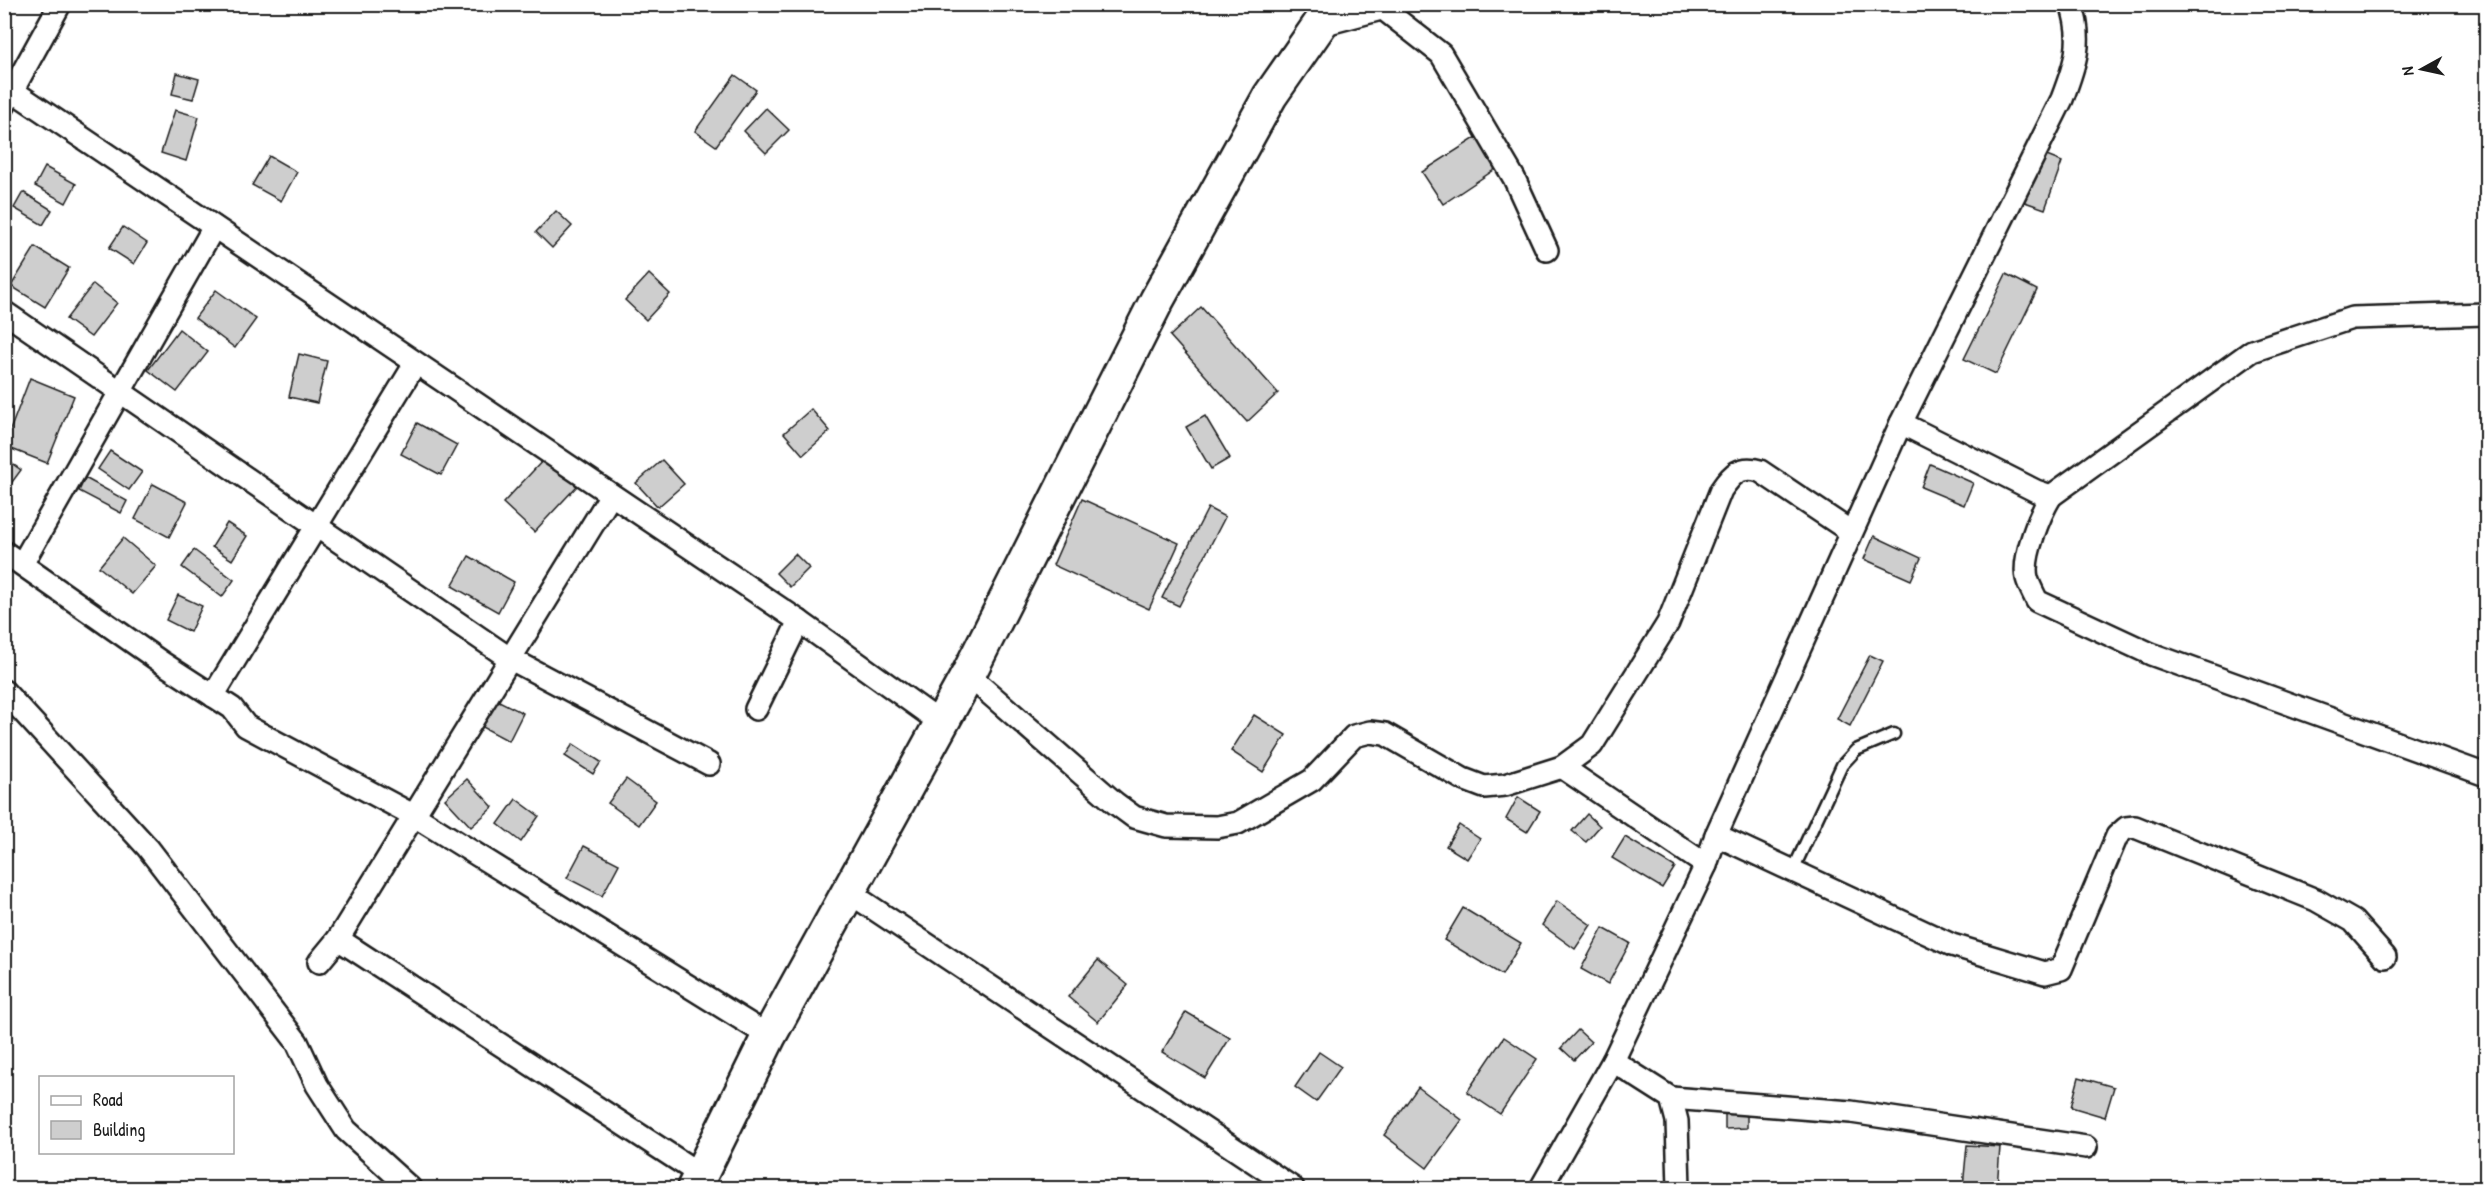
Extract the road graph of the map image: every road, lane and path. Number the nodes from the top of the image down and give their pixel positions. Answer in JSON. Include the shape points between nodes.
{"nodes":[{"id":1,"x":60,"y":4,"type":"edge"},
{"id":2,"x":2071,"y":4,"type":"edge"},
{"id":3,"x":1389,"y":6,"type":"edge"},
{"id":4,"x":1327,"y":15,"type":"edge"},
{"id":5,"x":7,"y":94,"type":"edge"},
{"id":6,"x":214,"y":227,"type":"junction"},
{"id":7,"x":1547,"y":250,"type":"dead end"},
{"id":8,"x":4,"y":312,"type":"edge"},
{"id":9,"x":2487,"y":314,"type":"edge"},
{"id":10,"x":415,"y":364,"type":"junction"},
{"id":11,"x":121,"y":393,"type":"junction"},
{"id":12,"x":1901,"y":423,"type":"junction"},
{"id":13,"x":611,"y":495,"type":"junction"},
{"id":14,"x":2051,"y":496,"type":"junction"},
{"id":15,"x":314,"y":527,"type":"junction"},
{"id":16,"x":1851,"y":532,"type":"junction"},
{"id":17,"x":13,"y":558,"type":"edge"},
{"id":18,"x":799,"y":621,"type":"junction"},
{"id":19,"x":509,"y":658,"type":"junction"},
{"id":20,"x":968,"y":675,"type":"junction"},
{"id":21,"x":4,"y":691,"type":"edge"},
{"id":22,"x":213,"y":696,"type":"junction"},
{"id":23,"x":756,"y":709,"type":"dead end"},
{"id":24,"x":941,"y":723,"type":"junction"},
{"id":25,"x":1894,"y":734,"type":"dead end"},
{"id":26,"x":709,"y":764,"type":"dead end"},
{"id":27,"x":1562,"y":767,"type":"junction"},
{"id":28,"x":2487,"y":775,"type":"edge"},
{"id":29,"x":413,"y":815,"type":"junction"},
{"id":30,"x":1716,"y":835,"type":"junction"},
{"id":31,"x":1706,"y":865,"type":"junction"},
{"id":32,"x":1793,"y":870,"type":"junction"},
{"id":33,"x":847,"y":891,"type":"junction"},
{"id":34,"x":338,"y":939,"type":"junction"},
{"id":35,"x":2385,"y":957,"type":"dead end"},
{"id":36,"x":319,"y":962,"type":"dead end"},
{"id":37,"x":769,"y":1036,"type":"junction"},
{"id":38,"x":1613,"y":1061,"type":"junction"},
{"id":39,"x":1671,"y":1098,"type":"junction"},
{"id":40,"x":2086,"y":1147,"type":"dead end"},
{"id":41,"x":698,"y":1182,"type":"edge"},
{"id":42,"x":410,"y":1188,"type":"edge"},
{"id":43,"x":1293,"y":1188,"type":"edge"},
{"id":44,"x":1540,"y":1188,"type":"edge"},
{"id":45,"x":1679,"y":1188,"type":"edge"}],
"edges":[{"from":1,"to":5,"type":"street"},
{"from":2,"to":12,"type":"street","via":[[2076,18],[2078,55],[2062,99]]},
{"from":3,"to":4,"type":"street"},
{"from":3,"to":7,"type":"street","via":[[1441,54],[1514,178]]},
{"from":4,"to":20,"type":"highway","via":[[1270,96],[1157,300]]},
{"from":5,"to":6,"type":"street"},
{"from":6,"to":10,"type":"street"},
{"from":6,"to":11,"type":"street"},
{"from":8,"to":11,"type":"street"},
{"from":9,"to":14,"type":"street","via":[[2352,318],[2252,351]]},
{"from":10,"to":13,"type":"street"},
{"from":10,"to":15,"type":"street"},
{"from":11,"to":15,"type":"street"},
{"from":11,"to":17,"type":"street"},
{"from":12,"to":14,"type":"street"},
{"from":12,"to":16,"type":"street"},
{"from":13,"to":18,"type":"street"},
{"from":13,"to":19,"type":"street"},
{"from":14,"to":28,"type":"street","via":[[2040,515],[2027,565],[2027,578],[2037,601],[2151,654]]},
{"from":15,"to":19,"type":"street"},
{"from":15,"to":22,"type":"street"},
{"from":16,"to":27,"type":"street","via":[[1760,471],[1748,468],[1732,474],[1721,490],[1668,623],[1592,745]]},
{"from":16,"to":30,"type":"street"},
{"from":17,"to":22,"type":"street"},
{"from":18,"to":23,"type":"street"},
{"from":18,"to":24,"type":"street"},
{"from":19,"to":26,"type":"street"},
{"from":19,"to":29,"type":"street"},
{"from":20,"to":24,"type":"highway"},
{"from":20,"to":27,"type":"street","via":[[1115,803],[1134,817],[1166,826],[1217,827],[1238,823],[1312,780],[1354,736],[1370,732],[1385,734],[1484,787],[1505,785]]},
{"from":21,"to":42,"type":"street","via":[[155,857],[297,1042],[317,1085],[346,1130]]},
{"from":22,"to":29,"type":"street","via":[[232,708],[246,726]]},
{"from":24,"to":33,"type":"highway"},
{"from":25,"to":32,"type":"lane","via":[[1856,750],[1842,765]]},
{"from":27,"to":31,"type":"street"},
{"from":29,"to":34,"type":"street"},
{"from":29,"to":37,"type":"street"},
{"from":30,"to":31,"type":"street"},
{"from":30,"to":32,"type":"street"},
{"from":31,"to":38,"type":"street"},
{"from":32,"to":35,"type":"street","via":[[1952,945],[2045,973],[2061,969],[2117,836],[2126,828],[2135,827],[2316,900],[2353,921]]},
{"from":33,"to":37,"type":"highway"},
{"from":33,"to":43,"type":"street"},
{"from":34,"to":36,"type":"street"},
{"from":34,"to":41,"type":"street"},
{"from":37,"to":41,"type":"highway"},
{"from":38,"to":39,"type":"street"},
{"from":38,"to":44,"type":"street"},
{"from":39,"to":40,"type":"street","via":[[1851,1112]]},
{"from":39,"to":45,"type":"street","via":[[1677,1121]]}]}
